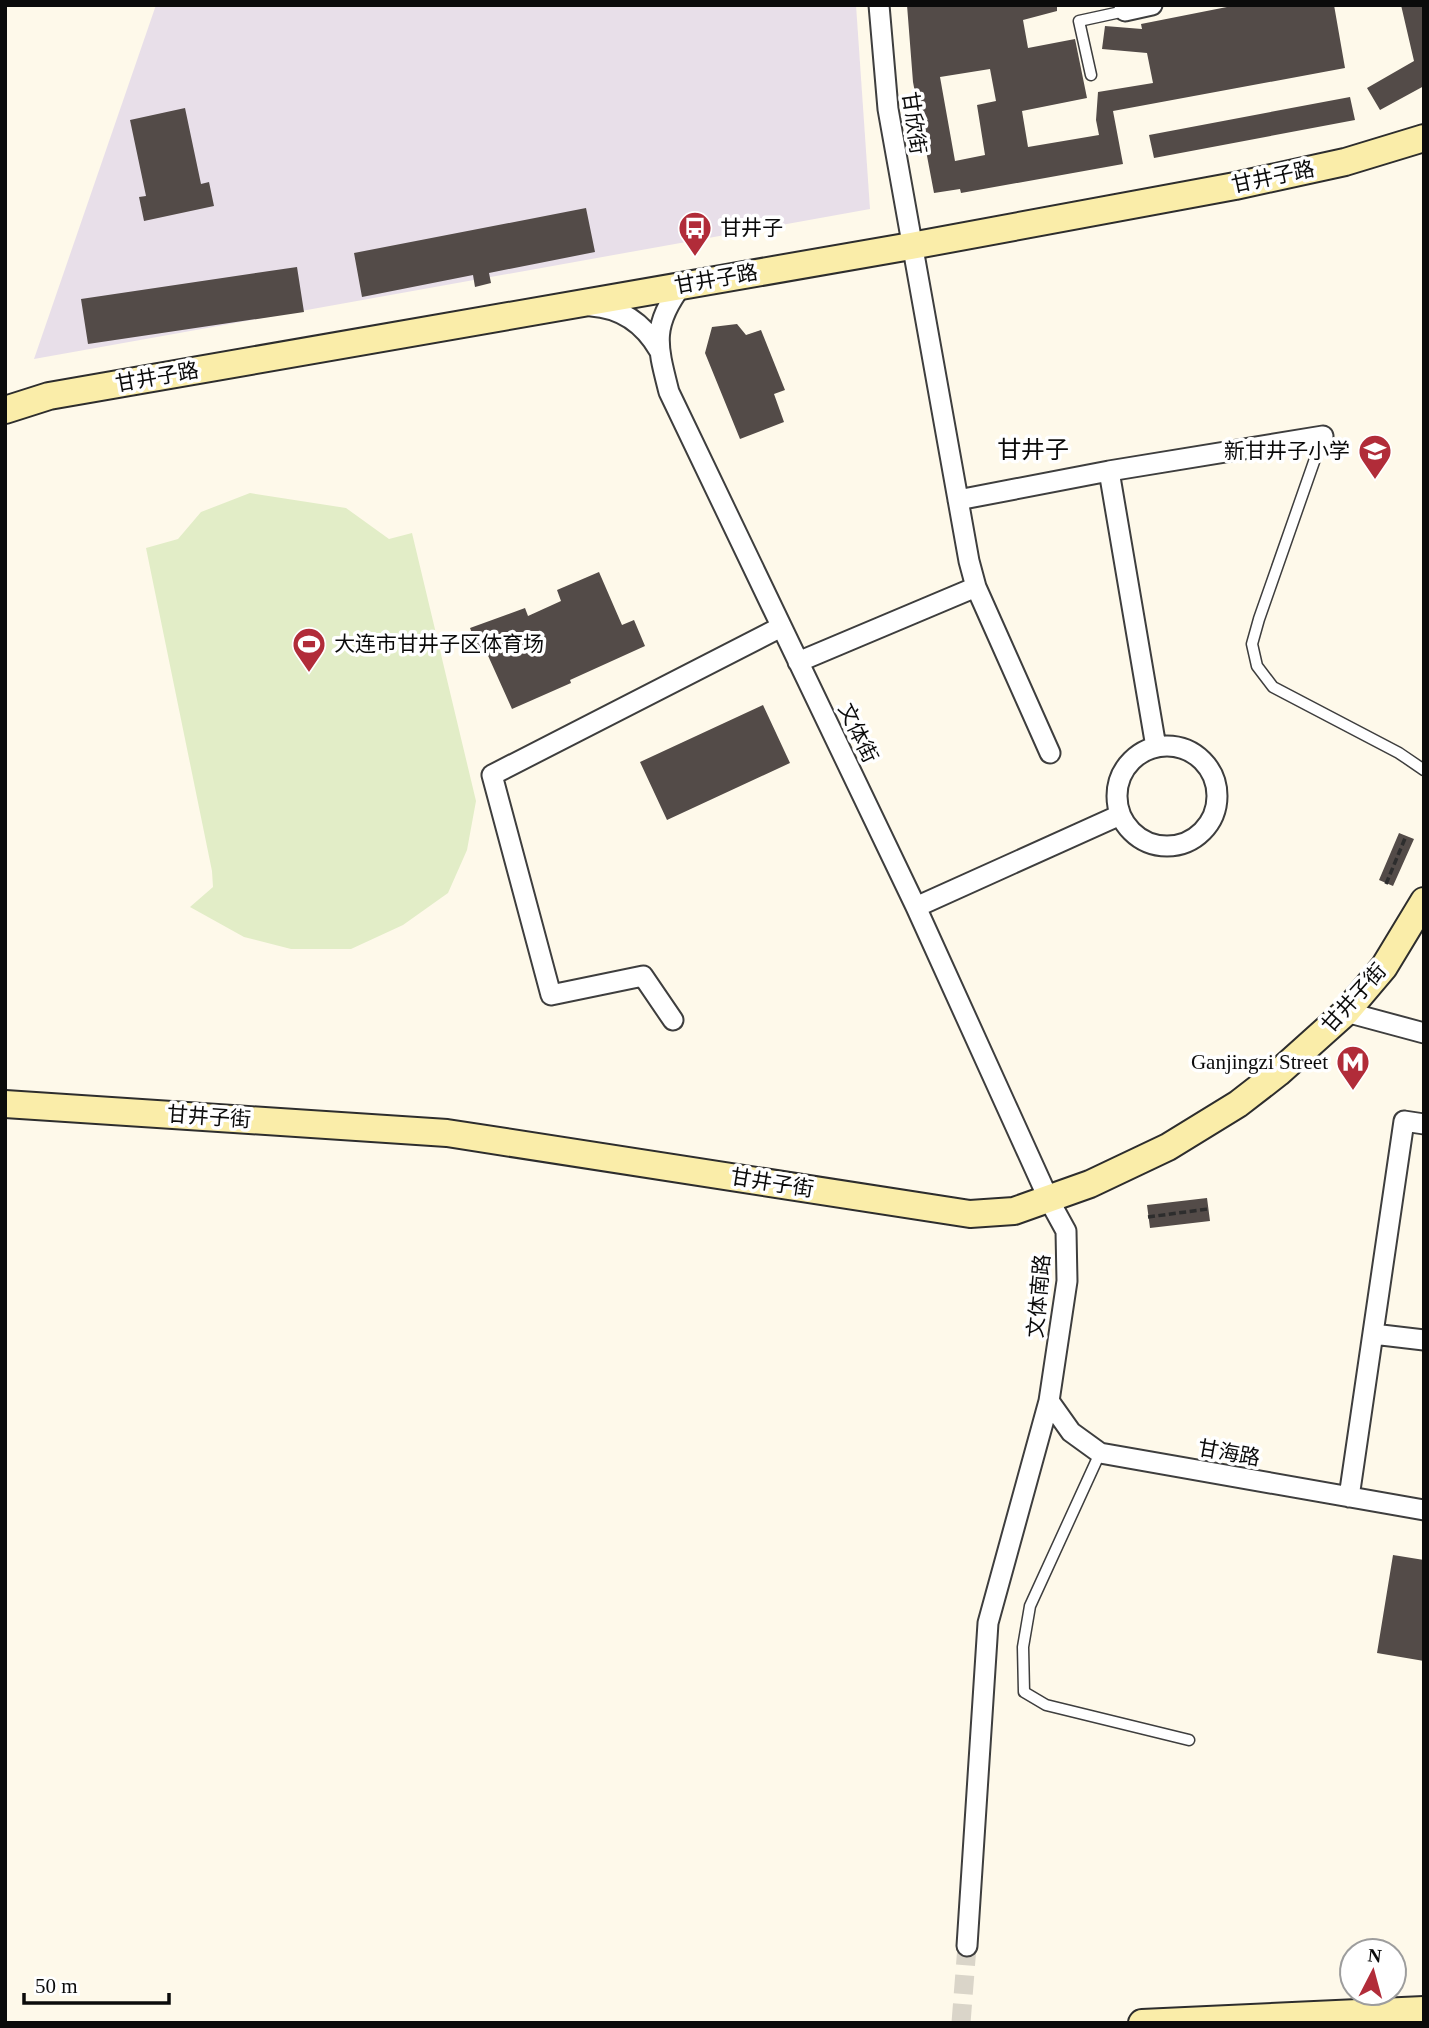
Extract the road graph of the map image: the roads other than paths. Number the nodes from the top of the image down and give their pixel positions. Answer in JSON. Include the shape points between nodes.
{"nodes":[{"id":1,"x":879,"y":5,"type":"edge"},
{"id":2,"x":1152,"y":5,"type":"edge"},
{"id":3,"x":1125,"y":8,"type":"edge"},
{"id":4,"x":1091,"y":75,"type":"dead end"},
{"id":5,"x":1424,"y":138,"type":"edge"},
{"id":6,"x":912,"y":246,"type":"junction"},
{"id":7,"x":682,"y":285,"type":"junction"},
{"id":8,"x":569,"y":305,"type":"junction"},
{"id":9,"x":659,"y":350,"type":"junction"},
{"id":10,"x":5,"y":410,"type":"edge"},
{"id":11,"x":1323,"y":436,"type":"joint"},
{"id":12,"x":1109,"y":471,"type":"junction"},
{"id":13,"x":958,"y":500,"type":"junction"},
{"id":14,"x":976,"y":587,"type":"junction"},
{"id":15,"x":781,"y":627,"type":"junction"},
{"id":16,"x":798,"y":662,"type":"junction"},
{"id":17,"x":1156,"y":747,"type":"junction"},
{"id":18,"x":1050,"y":754,"type":"dead end"},
{"id":19,"x":1424,"y":770,"type":"edge"},
{"id":20,"x":1120,"y":815,"type":"junction"},
{"id":21,"x":1424,"y":901,"type":"edge"},
{"id":22,"x":916,"y":907,"type":"junction"},
{"id":23,"x":1346,"y":1012,"type":"junction"},
{"id":24,"x":673,"y":1020,"type":"dead end"},
{"id":25,"x":1424,"y":1033,"type":"edge"},
{"id":26,"x":5,"y":1104,"type":"edge"},
{"id":27,"x":1424,"y":1124,"type":"edge"},
{"id":28,"x":1049,"y":1200,"type":"junction"},
{"id":29,"x":1373,"y":1334,"type":"junction"},
{"id":30,"x":1424,"y":1340,"type":"edge"},
{"id":31,"x":1049,"y":1401,"type":"junction"},
{"id":32,"x":1100,"y":1453,"type":"junction"},
{"id":33,"x":1349,"y":1497,"type":"junction"},
{"id":34,"x":1424,"y":1510,"type":"edge"},
{"id":35,"x":1189,"y":1740,"type":"dead end"},
{"id":36,"x":967,"y":1946,"type":"tunnel mouth"},
{"id":37,"x":1424,"y":2010,"type":"edge"},
{"id":38,"x":1142,"y":2023,"type":"edge"}],
"edges":[{"from":1,"to":6,"type":"street","name":"甘欣街","via":[[888,109]]},
{"from":2,"to":3,"type":"street"},
{"from":3,"to":4,"type":"lane","via":[[1079,21]]},
{"from":5,"to":6,"type":"street","name":"甘井子路","via":[[1345,162],[1235,186]]},
{"from":6,"to":7,"type":"street","name":"甘井子路"},
{"from":6,"to":13,"type":"street","name":"甘欣街"},
{"from":7,"to":8,"type":"street","name":"甘井子路"},
{"from":7,"to":9,"type":"street","name":"文体街","via":[[667,304],[659,327]]},
{"from":8,"to":9,"type":"street","via":[[621,313],[650,335]]},
{"from":8,"to":10,"type":"street","name":"甘井子路","via":[[48,396]]},
{"from":9,"to":15,"type":"street","name":"文体街","via":[[669,391]]},
{"from":11,"to":12,"type":"street"},
{"from":11,"to":19,"type":"lane","via":[[1259,619],[1252,645],[1257,666],[1273,687]]},
{"from":12,"to":13,"type":"street"},
{"from":12,"to":17,"type":"street"},
{"from":13,"to":14,"type":"street","name":"甘欣街"},
{"from":14,"to":16,"type":"street"},
{"from":14,"to":18,"type":"street","name":"甘欣街"},
{"from":15,"to":16,"type":"street","name":"文体街"},
{"from":15,"to":24,"type":"street","via":[[492,775],[551,995],[643,976]]},
{"from":16,"to":22,"type":"street","name":"文体街"},
{"from":17,"to":20,"type":"street","via":[[1127,765],[1119,781]]},
{"from":17,"to":20,"type":"street","via":[[1174,746],[1204,762],[1217,792],[1217,808],[1210,822],[1186,843],[1163,846],[1140,839]]},
{"from":20,"to":22,"type":"street"},
{"from":21,"to":23,"type":"street","name":"甘井子街","via":[[1384,967]]},
{"from":22,"to":28,"type":"street","name":"文体街"},
{"from":23,"to":25,"type":"street"},
{"from":23,"to":28,"type":"street","name":"甘井子街","via":[[1238,1104],[1168,1147]]},
{"from":26,"to":28,"type":"street","name":"甘井子街","via":[[447,1133],[970,1214],[1014,1211]]},
{"from":27,"to":29,"type":"street","via":[[1404,1121]]},
{"from":28,"to":31,"type":"street","name":"文体南路","via":[[1066,1231],[1067,1281]]},
{"from":29,"to":30,"type":"street"},
{"from":29,"to":33,"type":"street"},
{"from":31,"to":32,"type":"street","name":"甘海路","via":[[1070,1432]]},
{"from":31,"to":36,"type":"street","name":"文体南路","via":[[988,1623]]},
{"from":32,"to":33,"type":"street","name":"甘海路"},
{"from":32,"to":35,"type":"lane","via":[[1030,1606],[1023,1647],[1024,1692],[1046,1704]]},
{"from":33,"to":34,"type":"street","name":"甘海路"},
{"from":37,"to":38,"type":"street"}]}
